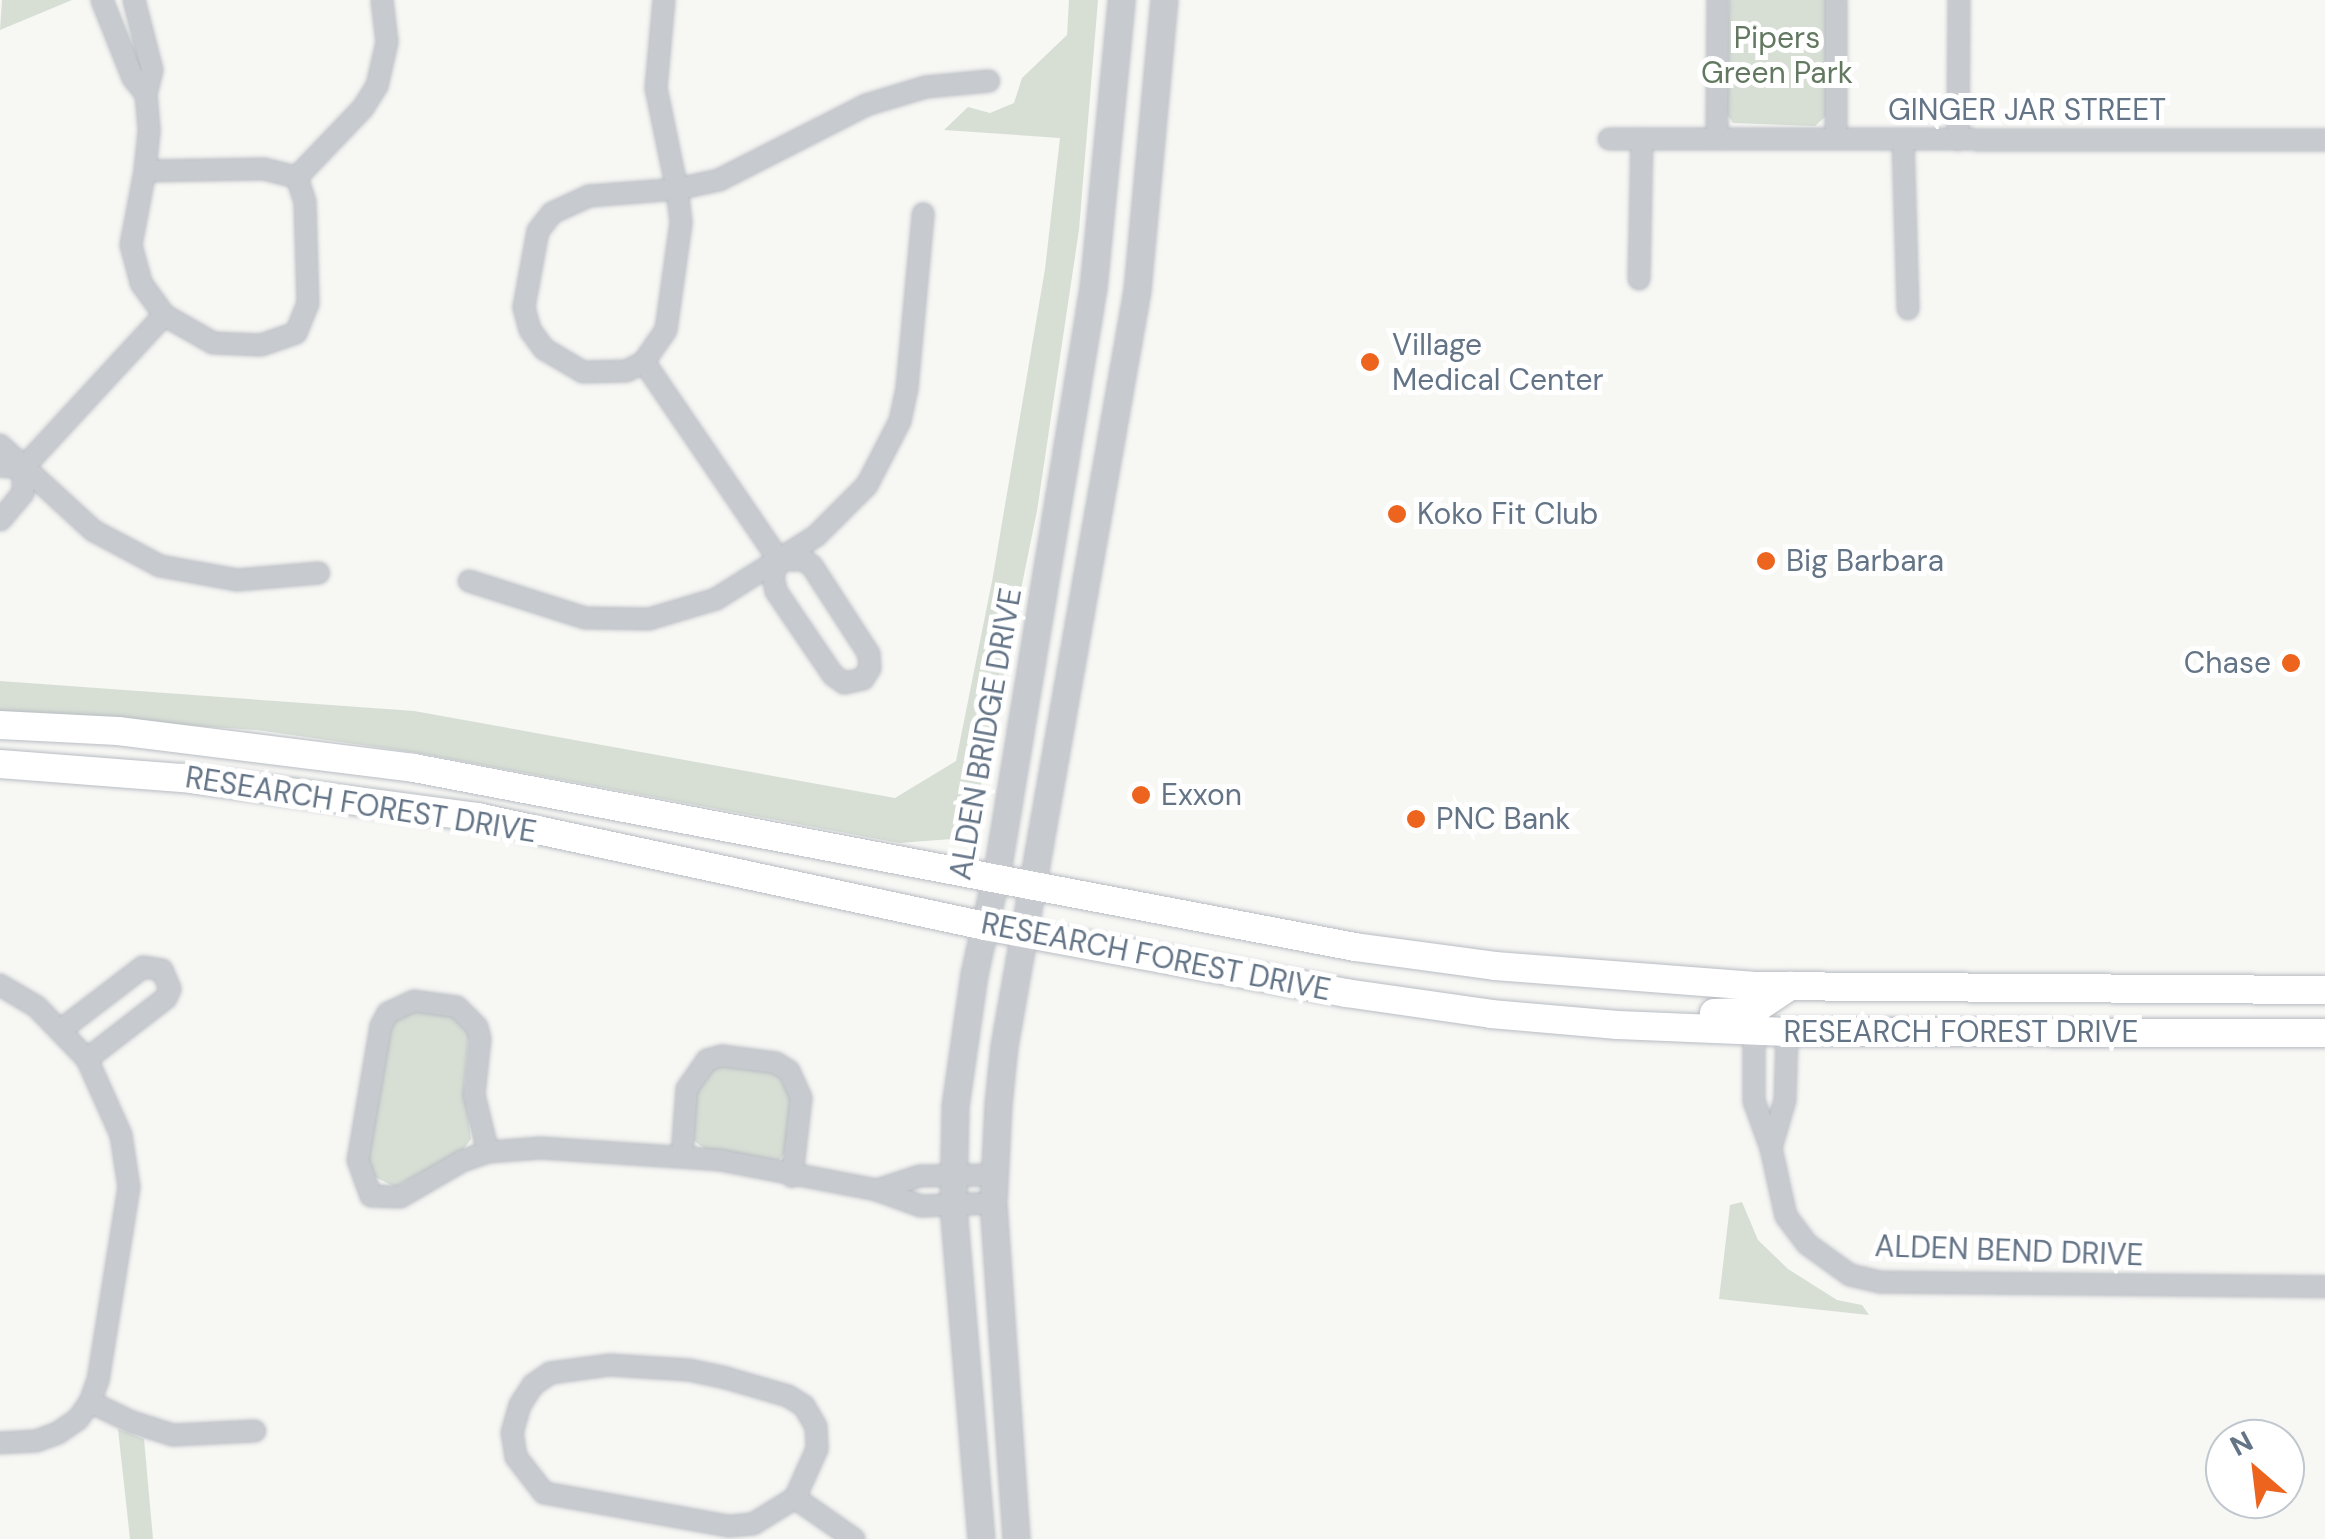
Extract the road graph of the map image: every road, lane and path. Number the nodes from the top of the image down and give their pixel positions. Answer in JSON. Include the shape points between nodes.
{"nodes":[{"id":1,"x":102,"y":0,"type":"edge"},
{"id":2,"x":134,"y":0,"type":"edge"},
{"id":3,"x":382,"y":0,"type":"edge"},
{"id":4,"x":664,"y":0,"type":"edge"},
{"id":5,"x":1121,"y":0,"type":"edge"},
{"id":6,"x":1164,"y":0,"type":"edge"},
{"id":7,"x":1718,"y":0,"type":"edge"},
{"id":8,"x":1836,"y":0,"type":"edge"},
{"id":9,"x":1959,"y":0,"type":"edge"},
{"id":10,"x":989,"y":81,"type":"dead end"},
{"id":11,"x":146,"y":94,"type":"junction"},
{"id":12,"x":1608,"y":139,"type":"dead end"},
{"id":13,"x":1642,"y":139,"type":"junction"},
{"id":14,"x":1717,"y":139,"type":"junction"},
{"id":15,"x":1836,"y":139,"type":"junction"},
{"id":16,"x":1902,"y":140,"type":"junction"},
{"id":17,"x":1958,"y":140,"type":"junction"},
{"id":18,"x":2325,"y":140,"type":"edge"},
{"id":19,"x":145,"y":171,"type":"junction"},
{"id":20,"x":297,"y":177,"type":"junction"},
{"id":21,"x":677,"y":188,"type":"junction"},
{"id":22,"x":923,"y":214,"type":"dead end"},
{"id":23,"x":1640,"y":280,"type":"dead end"},
{"id":24,"x":1908,"y":308,"type":"dead end"},
{"id":25,"x":164,"y":315,"type":"junction"},
{"id":26,"x":644,"y":362,"type":"junction"},
{"id":27,"x":0,"y":446,"type":"edge"},
{"id":28,"x":0,"y":466,"type":"edge"},
{"id":29,"x":23,"y":468,"type":"junction"},
{"id":30,"x":0,"y":520,"type":"edge"},
{"id":31,"x":780,"y":560,"type":"junction"},
{"id":32,"x":319,"y":573,"type":"dead end"},
{"id":33,"x":469,"y":581,"type":"dead end"},
{"id":34,"x":0,"y":725,"type":"edge"},
{"id":35,"x":0,"y":764,"type":"edge"},
{"id":36,"x":995,"y":879,"type":"junction"},
{"id":37,"x":1033,"y":886,"type":"junction"},
{"id":38,"x":984,"y":926,"type":"junction"},
{"id":39,"x":1024,"y":934,"type":"junction"},
{"id":40,"x":0,"y":985,"type":"edge"},
{"id":41,"x":1790,"y":986,"type":"junction"},
{"id":42,"x":1888,"y":987,"type":"junction"},
{"id":43,"x":2325,"y":990,"type":"edge"},
{"id":44,"x":1650,"y":1026,"type":"junction"},
{"id":45,"x":62,"y":1029,"type":"junction"},
{"id":46,"x":1754,"y":1030,"type":"junction"},
{"id":47,"x":1787,"y":1032,"type":"junction"},
{"id":48,"x":2325,"y":1033,"type":"edge"},
{"id":49,"x":88,"y":1059,"type":"junction"},
{"id":50,"x":1771,"y":1148,"type":"junction"},
{"id":51,"x":488,"y":1152,"type":"junction"},
{"id":52,"x":682,"y":1155,"type":"junction"},
{"id":53,"x":994,"y":1175,"type":"junction"},
{"id":54,"x":792,"y":1176,"type":"junction"},
{"id":55,"x":952,"y":1176,"type":"junction"},
{"id":56,"x":877,"y":1190,"type":"junction"},
{"id":57,"x":993,"y":1204,"type":"junction"},
{"id":58,"x":952,"y":1205,"type":"junction"},
{"id":59,"x":2325,"y":1287,"type":"edge"},
{"id":60,"x":90,"y":1402,"type":"junction"},
{"id":61,"x":255,"y":1432,"type":"dead end"},
{"id":62,"x":0,"y":1444,"type":"edge"},
{"id":63,"x":795,"y":1498,"type":"junction"},
{"id":64,"x":854,"y":1539,"type":"edge"},
{"id":65,"x":981,"y":1539,"type":"edge"},
{"id":66,"x":1016,"y":1539,"type":"edge"}],
"edges":[{"from":1,"to":11,"type":"street"},
{"from":2,"to":11,"type":"street","via":[[152,70]]},
{"from":3,"to":20,"type":"street","via":[[387,42],[376,86]]},
{"from":4,"to":21,"type":"street","via":[[656,88]]},
{"from":5,"to":36,"type":"street","name":"ALDEN BRIDGE DRIVE","via":[[1093,288]]},
{"from":6,"to":37,"type":"street","via":[[1137,290]]},
{"from":7,"to":14,"type":"street"},
{"from":8,"to":15,"type":"street"},
{"from":9,"to":17,"type":"street"},
{"from":10,"to":21,"type":"street","via":[[866,104],[753,166]]},
{"from":11,"to":19,"type":"street"},
{"from":12,"to":13,"type":"street","name":"GINGER JAR STREET"},
{"from":13,"to":14,"type":"street","name":"GINGER JAR STREET"},
{"from":13,"to":23,"type":"street"},
{"from":14,"to":15,"type":"street","name":"GINGER JAR STREET"},
{"from":15,"to":16,"type":"street","name":"GINGER JAR STREET"},
{"from":16,"to":17,"type":"street","name":"GINGER JAR STREET"},
{"from":16,"to":24,"type":"street"},
{"from":17,"to":18,"type":"street","name":"GINGER JAR STREET"},
{"from":19,"to":20,"type":"street","via":[[264,170]]},
{"from":19,"to":25,"type":"street","via":[[131,246],[141,284]]},
{"from":20,"to":25,"type":"street","via":[[305,202],[308,304],[296,333],[261,345],[213,343]]},
{"from":21,"to":26,"type":"street","via":[[680,255],[666,330]]},
{"from":21,"to":26,"type":"street","via":[[570,201],[538,231],[530,265],[524,307],[544,349],[583,372],[626,371]]},
{"from":22,"to":31,"type":"street","via":[[900,421],[867,485],[816,536]]},
{"from":25,"to":29,"type":"street"},
{"from":26,"to":31,"type":"street"},
{"from":27,"to":29,"type":"street"},
{"from":28,"to":29,"type":"street"},
{"from":29,"to":30,"type":"street","via":[[24,493]]},
{"from":29,"to":32,"type":"street","via":[[94,531],[160,566],[238,580]]},
{"from":31,"to":31,"type":"street","via":[[776,591],[833,675],[844,683],[863,679],[869,654],[812,566]]},
{"from":31,"to":33,"type":"street","via":[[716,599],[649,620],[584,618]]},
{"from":34,"to":36,"type":"main road","name":"RESEARCH FOREST DRIVE","via":[[118,731],[414,768]]},
{"from":35,"to":38,"type":"main road","name":"RESEARCH FOREST DRIVE","via":[[184,778],[477,817]]},
{"from":36,"to":37,"type":"main road","name":"RESEARCH FOREST DRIVE"},
{"from":36,"to":38,"type":"street","name":"ALDEN BRIDGE DRIVE"},
{"from":37,"to":39,"type":"street"},
{"from":37,"to":41,"type":"main road","name":"RESEARCH FOREST DRIVE","via":[[1355,948],[1622,980]]},
{"from":38,"to":39,"type":"main road","name":"RESEARCH FOREST DRIVE"},
{"from":38,"to":55,"type":"street","name":"ALDEN BRIDGE DRIVE","via":[[958,1087]]},
{"from":39,"to":44,"type":"main road","name":"RESEARCH FOREST DRIVE","via":[[1366,996]]},
{"from":39,"to":53,"type":"street","via":[[1004,1046]]},
{"from":40,"to":45,"type":"street"},
{"from":41,"to":42,"type":"main road","name":"RESEARCH FOREST DRIVE"},
{"from":41,"to":44,"type":"main road","via":[[1750,1012],[1676,1015]]},
{"from":42,"to":43,"type":"main road","name":"RESEARCH FOREST DRIVE"},
{"from":42,"to":46,"type":"main road","via":[[1857,1002],[1781,1008]]},
{"from":44,"to":46,"type":"main road","name":"RESEARCH FOREST DRIVE"},
{"from":45,"to":49,"type":"street"},
{"from":45,"to":49,"type":"street","via":[[143,966],[162,970],[170,989],[166,998]]},
{"from":46,"to":47,"type":"main road","name":"RESEARCH FOREST DRIVE"},
{"from":46,"to":50,"type":"street","name":"ALDEN BEND DRIVE","via":[[1754,1100]]},
{"from":47,"to":48,"type":"main road","name":"RESEARCH FOREST DRIVE"},
{"from":47,"to":50,"type":"street","name":"ALDEN BEND DRIVE","via":[[1785,1100]]},
{"from":49,"to":60,"type":"street","via":[[117,1122],[129,1187]]},
{"from":50,"to":59,"type":"street","name":"ALDEN BEND DRIVE","via":[[1786,1216],[1807,1244],[1850,1275],[1881,1282]]},
{"from":51,"to":51,"type":"street","via":[[474,1095],[477,1026],[457,1007],[414,1001],[400,1006],[381,1026],[358,1160],[372,1196],[400,1197]]},
{"from":51,"to":52,"type":"street"},
{"from":52,"to":54,"type":"street"},
{"from":52,"to":54,"type":"street","via":[[687,1089],[707,1060],[776,1063],[789,1072],[801,1098]]},
{"from":53,"to":55,"type":"street"},
{"from":53,"to":57,"type":"street"},
{"from":54,"to":56,"type":"street"},
{"from":55,"to":56,"type":"street","via":[[920,1176]]},
{"from":55,"to":58,"type":"street","name":"ALDEN BRIDGE DRIVE"},
{"from":56,"to":58,"type":"street","via":[[921,1206]]},
{"from":57,"to":58,"type":"street"},
{"from":57,"to":66,"type":"street"},
{"from":58,"to":65,"type":"street","name":"ALDEN BRIDGE DRIVE"},
{"from":60,"to":61,"type":"street","via":[[173,1434]]},
{"from":60,"to":62,"type":"street","via":[[58,1433]]},
{"from":63,"to":63,"type":"street","via":[[817,1449],[816,1427],[804,1406],[690,1370],[610,1365],[550,1373],[520,1405],[512,1433],[528,1478],[558,1499],[728,1526],[752,1524]]},
{"from":63,"to":64,"type":"street"}]}
